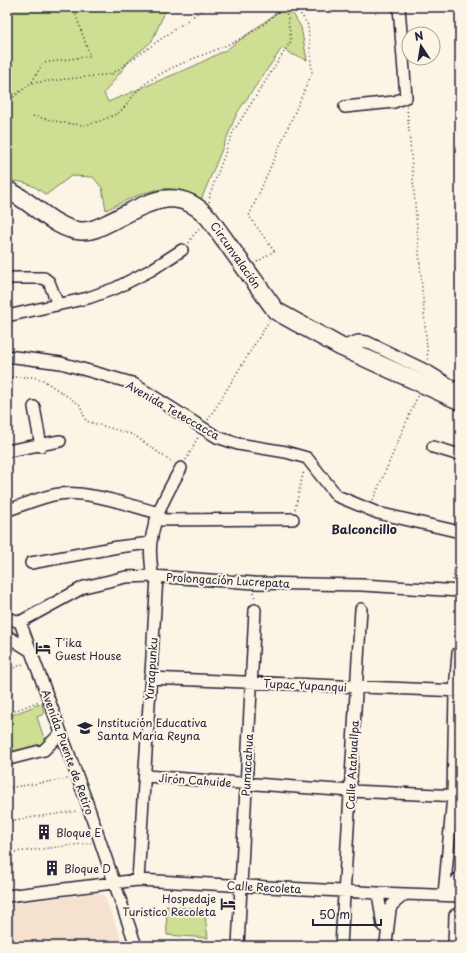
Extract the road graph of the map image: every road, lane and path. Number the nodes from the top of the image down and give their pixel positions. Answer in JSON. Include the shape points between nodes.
{"nodes":[{"id":1,"x":73,"y":7,"type":"edge"},
{"id":2,"x":206,"y":7,"type":"edge"},
{"id":3,"x":281,"y":7,"type":"edge"},
{"id":4,"x":284,"y":7,"type":"edge"},
{"id":5,"x":296,"y":7,"type":"edge"},
{"id":6,"x":399,"y":7,"type":"edge"},
{"id":7,"x":31,"y":83,"type":"junction"},
{"id":8,"x":406,"y":97,"type":"junction"},
{"id":9,"x":7,"y":102,"type":"edge"},
{"id":10,"x":345,"y":107,"type":"dead end"},
{"id":11,"x":33,"y":116,"type":"dead end"},
{"id":12,"x":7,"y":190,"type":"edge"},
{"id":13,"x":205,"y":217,"type":"junction"},
{"id":14,"x":182,"y":250,"type":"joint"},
{"id":15,"x":245,"y":269,"type":"junction"},
{"id":16,"x":7,"y":278,"type":"edge"},
{"id":17,"x":58,"y":305,"type":"junction"},
{"id":18,"x":7,"y":316,"type":"edge"},
{"id":19,"x":270,"y":320,"type":"dead end"},
{"id":20,"x":341,"y":347,"type":"junction"},
{"id":21,"x":7,"y":356,"type":"edge"},
{"id":22,"x":429,"y":372,"type":"junction"},
{"id":23,"x":7,"y":377,"type":"edge"},
{"id":24,"x":421,"y":389,"type":"dead end"},
{"id":25,"x":460,"y":392,"type":"edge"},
{"id":26,"x":460,"y":401,"type":"edge"},
{"id":27,"x":34,"y":407,"type":"dead end"},
{"id":28,"x":203,"y":428,"type":"junction"},
{"id":29,"x":60,"y":441,"type":"dead end"},
{"id":30,"x":41,"y":446,"type":"junction"},
{"id":31,"x":433,"y":446,"type":"dead end"},
{"id":32,"x":7,"y":451,"type":"edge"},
{"id":33,"x":460,"y":455,"type":"edge"},
{"id":34,"x":307,"y":458,"type":"junction"},
{"id":35,"x":181,"y":468,"type":"junction"},
{"id":36,"x":11,"y":509,"type":"dead end"},
{"id":37,"x":370,"y":510,"type":"junction"},
{"id":38,"x":157,"y":516,"type":"junction"},
{"id":39,"x":293,"y":519,"type":"joint"},
{"id":40,"x":460,"y":532,"type":"edge"},
{"id":41,"x":150,"y":543,"type":"junction"},
{"id":42,"x":32,"y":563,"type":"dead end"},
{"id":43,"x":155,"y":577,"type":"junction"},
{"id":44,"x":254,"y":584,"type":"junction"},
{"id":45,"x":456,"y":591,"type":"edge"},
{"id":46,"x":361,"y":609,"type":"dead end"},
{"id":47,"x":255,"y":610,"type":"joint"},
{"id":48,"x":7,"y":618,"type":"edge"},
{"id":49,"x":20,"y":622,"type":"junction"},
{"id":50,"x":460,"y":630,"type":"edge"},
{"id":51,"x":7,"y":636,"type":"edge"},
{"id":52,"x":458,"y":653,"type":"joint"},
{"id":53,"x":32,"y":655,"type":"junction"},
{"id":54,"x":7,"y":671,"type":"edge"},
{"id":55,"x":150,"y":678,"type":"junction"},
{"id":56,"x":251,"y":683,"type":"junction"},
{"id":57,"x":356,"y":688,"type":"junction"},
{"id":58,"x":457,"y":691,"type":"edge"},
{"id":59,"x":48,"y":697,"type":"junction"},
{"id":60,"x":7,"y":714,"type":"edge"},
{"id":61,"x":61,"y":733,"type":"junction"},
{"id":62,"x":9,"y":759,"type":"dead end"},
{"id":63,"x":77,"y":776,"type":"junction"},
{"id":64,"x":146,"y":776,"type":"junction"},
{"id":65,"x":246,"y":783,"type":"junction"},
{"id":66,"x":7,"y":788,"type":"edge"},
{"id":67,"x":351,"y":791,"type":"junction"},
{"id":68,"x":456,"y":796,"type":"edge"},
{"id":69,"x":89,"y":809,"type":"junction"},
{"id":70,"x":7,"y":821,"type":"edge"},
{"id":71,"x":101,"y":842,"type":"junction"},
{"id":72,"x":7,"y":853,"type":"edge"},
{"id":73,"x":460,"y":877,"type":"edge"},
{"id":74,"x":138,"y":880,"type":"junction"},
{"id":75,"x":115,"y":882,"type":"junction"},
{"id":76,"x":241,"y":886,"type":"junction"},
{"id":77,"x":345,"y":891,"type":"junction"},
{"id":78,"x":378,"y":893,"type":"junction"},
{"id":79,"x":404,"y":894,"type":"junction"},
{"id":80,"x":444,"y":895,"type":"junction"},
{"id":81,"x":7,"y":896,"type":"edge"},
{"id":82,"x":460,"y":896,"type":"edge"},
{"id":83,"x":455,"y":915,"type":"dead end"},
{"id":84,"x":386,"y":944,"type":"edge"},
{"id":85,"x":136,"y":946,"type":"edge"},
{"id":86,"x":238,"y":946,"type":"edge"},
{"id":87,"x":341,"y":946,"type":"edge"},
{"id":88,"x":454,"y":946,"type":"edge"}],
"edges":[{"from":1,"to":7,"type":"path","via":[[90,56],[43,63]]},
{"from":2,"to":7,"type":"path","via":[[112,74]]},
{"from":3,"to":11,"type":"path","via":[[273,17],[232,43],[173,67],[144,84],[119,112],[89,124],[67,123]]},
{"from":4,"to":13,"type":"path","via":[[291,41],[233,132],[209,202],[204,204]]},
{"from":5,"to":15,"type":"path","via":[[308,25],[312,73],[249,216],[274,252]]},
{"from":6,"to":8,"type":"street"},
{"from":7,"to":9,"type":"path"},
{"from":8,"to":10,"type":"street","via":[[394,102]]},
{"from":8,"to":22,"type":"path"},
{"from":12,"to":13,"type":"highway","name":"Circunvalación","via":[[71,230],[83,231],[100,227],[148,203],[165,199],[182,199],[197,205]]},
{"from":13,"to":14,"type":"path"},
{"from":13,"to":15,"type":"highway","name":"Circunvalación"},
{"from":14,"to":17,"type":"street","via":[[116,288]]},
{"from":15,"to":20,"type":"highway","name":"Circunvalación","via":[[276,311]]},
{"from":16,"to":17,"type":"street","via":[[44,278],[50,282]]},
{"from":17,"to":18,"type":"street"},
{"from":19,"to":28,"type":"path"},
{"from":20,"to":22,"type":"street","via":[[353,342],[367,342]]},
{"from":20,"to":26,"type":"highway","name":"Circunvalación"},
{"from":21,"to":28,"type":"street","name":"Avenida Teteccacca","via":[[61,363],[132,383]]},
{"from":22,"to":25,"type":"street"},
{"from":23,"to":35,"type":"path","via":[[33,377],[43,380],[80,405],[86,420],[134,435]]},
{"from":24,"to":37,"type":"path"},
{"from":27,"to":30,"type":"street"},
{"from":28,"to":34,"type":"street","name":"Avenida Teteccacca","via":[[238,444]]},
{"from":28,"to":35,"type":"path"},
{"from":29,"to":30,"type":"street"},
{"from":30,"to":32,"type":"street"},
{"from":31,"to":33,"type":"street"},
{"from":34,"to":37,"type":"street","via":[[337,496]]},
{"from":34,"to":39,"type":"path"},
{"from":35,"to":38,"type":"street","name":"Yuraqpunku"},
{"from":36,"to":38,"type":"street","via":[[58,494],[72,494]]},
{"from":37,"to":40,"type":"street"},
{"from":38,"to":39,"type":"street"},
{"from":38,"to":41,"type":"street","name":"Yuraqpunku"},
{"from":40,"to":45,"type":"path"},
{"from":41,"to":42,"type":"street"},
{"from":41,"to":43,"type":"street","name":"Yuraqpunku"},
{"from":43,"to":44,"type":"street","name":"Prolongación Lucrepata"},
{"from":43,"to":49,"type":"street","name":"Prolongación Lucrepata","via":[[126,577],[84,587]]},
{"from":43,"to":55,"type":"street","name":"Yuraqpunku"},
{"from":44,"to":45,"type":"street","name":"Prolongación Lucrepata","via":[[362,584]]},
{"from":44,"to":47,"type":"path"},
{"from":46,"to":57,"type":"street","name":"Calle Atahuallpa"},
{"from":47,"to":56,"type":"street","name":"Pumacahua"},
{"from":48,"to":49,"type":"street"},
{"from":49,"to":53,"type":"street","name":"Avenida Puente de Retiro"},
{"from":50,"to":52,"type":"path"},
{"from":51,"to":53,"type":"street"},
{"from":52,"to":58,"type":"street"},
{"from":53,"to":54,"type":"path"},
{"from":53,"to":59,"type":"street","name":"Avenida Puente de Retiro"},
{"from":55,"to":56,"type":"street","name":"Tupac Yupanqui"},
{"from":55,"to":64,"type":"street","name":"Yuraqpunku"},
{"from":56,"to":57,"type":"street","name":"Tupac Yupanqui"},
{"from":56,"to":65,"type":"street","name":"Pumacahua"},
{"from":57,"to":58,"type":"street","name":"Tupac Yupanqui"},
{"from":57,"to":67,"type":"street","name":"Calle Atahuallpa"},
{"from":58,"to":68,"type":"street"},
{"from":59,"to":60,"type":"path"},
{"from":59,"to":61,"type":"street","name":"Avenida Puente de Retiro"},
{"from":61,"to":62,"type":"street","via":[[44,750]]},
{"from":61,"to":63,"type":"street","name":"Avenida Puente de Retiro"},
{"from":63,"to":66,"type":"path"},
{"from":63,"to":69,"type":"street","name":"Avenida Puente de Retiro"},
{"from":64,"to":65,"type":"street","name":"Jirón Cahuide"},
{"from":64,"to":74,"type":"street","name":"Yuraqpunku"},
{"from":65,"to":67,"type":"street","name":"Jirón Cahuide"},
{"from":65,"to":76,"type":"street","name":"Pumacahua"},
{"from":67,"to":68,"type":"street","name":"Jirón Cahuide"},
{"from":67,"to":77,"type":"street","name":"Calle Atahuallpa"},
{"from":68,"to":80,"type":"street"},
{"from":69,"to":70,"type":"path"},
{"from":69,"to":71,"type":"street","name":"Avenida Puente de Retiro"},
{"from":71,"to":72,"type":"path"},
{"from":71,"to":75,"type":"street","name":"Avenida Puente de Retiro"},
{"from":73,"to":80,"type":"street"},
{"from":74,"to":75,"type":"street","name":"Calle Recoleta"},
{"from":74,"to":76,"type":"street","name":"Calle Recoleta"},
{"from":75,"to":81,"type":"street","name":"Calle Recoleta"},
{"from":75,"to":85,"type":"street","name":"Avenida Puente de Retiro"},
{"from":76,"to":77,"type":"street","name":"Calle Recoleta"},
{"from":76,"to":86,"type":"street","name":"Pumacahua"},
{"from":77,"to":78,"type":"street","name":"Calle Recoleta"},
{"from":77,"to":87,"type":"street","name":"Calle Atahuallpa"},
{"from":78,"to":79,"type":"street","name":"Calle Recoleta"},
{"from":78,"to":84,"type":"street"},
{"from":79,"to":80,"type":"street","name":"Calle Recoleta"},
{"from":79,"to":84,"type":"street","via":[[390,910]]},
{"from":80,"to":82,"type":"street","name":"Calle Recoleta"},
{"from":83,"to":88,"type":"street"}]}
